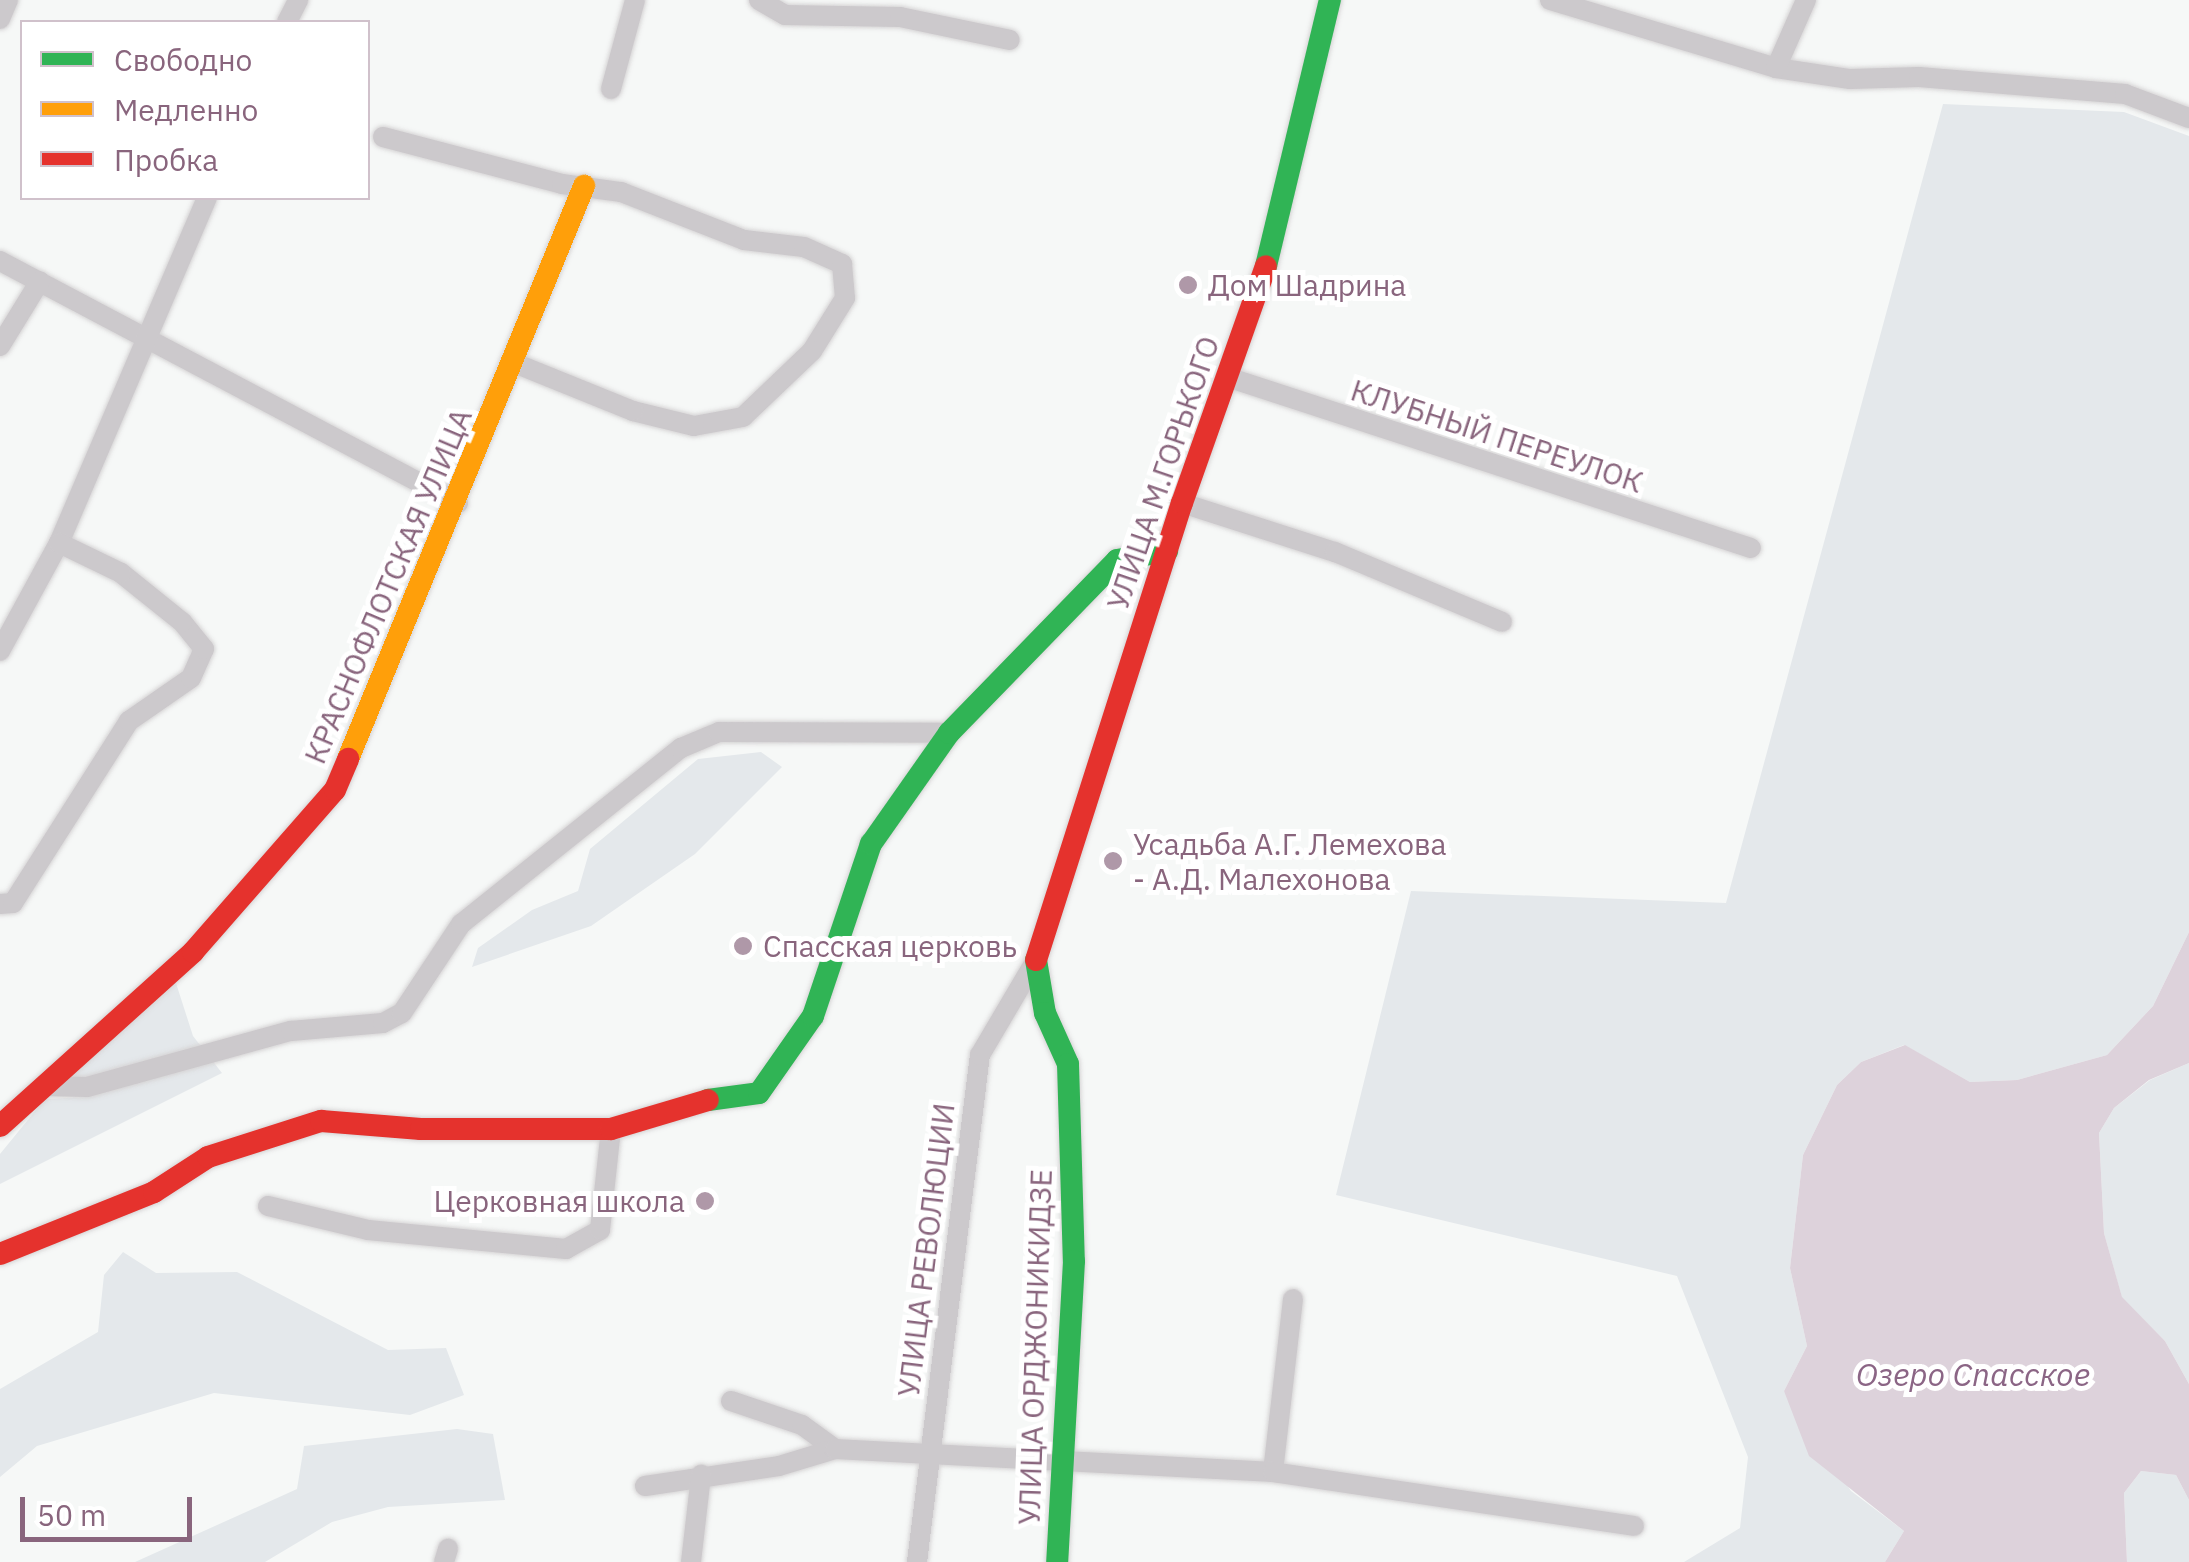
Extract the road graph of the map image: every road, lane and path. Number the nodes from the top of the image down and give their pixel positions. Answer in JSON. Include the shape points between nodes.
{"nodes":[{"id":1,"x":8,"y":0,"type":"edge"},
{"id":2,"x":635,"y":0,"type":"edge"},
{"id":3,"x":759,"y":0,"type":"edge"},
{"id":4,"x":1330,"y":0,"type":"edge"},
{"id":5,"x":1550,"y":0,"type":"edge"},
{"id":6,"x":1806,"y":0,"type":"edge"},
{"id":7,"x":0,"y":19,"type":"edge"},
{"id":8,"x":1010,"y":40,"type":"dead end"},
{"id":9,"x":1776,"y":68,"type":"junction"},
{"id":10,"x":611,"y":89,"type":"dead end"},
{"id":11,"x":2189,"y":118,"type":"edge"},
{"id":12,"x":384,"y":137,"type":"dead end"},
{"id":13,"x":584,"y":186,"type":"junction"},
{"id":14,"x":205,"y":200,"type":"edge"},
{"id":15,"x":0,"y":261,"type":"edge"},
{"id":16,"x":40,"y":281,"type":"junction"},
{"id":17,"x":148,"y":339,"type":"junction"},
{"id":18,"x":0,"y":346,"type":"edge"},
{"id":19,"x":514,"y":363,"type":"junction"},
{"id":20,"x":1226,"y":377,"type":"junction"},
{"id":21,"x":458,"y":503,"type":"junction"},
{"id":22,"x":1182,"y":503,"type":"junction"},
{"id":23,"x":59,"y":543,"type":"junction"},
{"id":24,"x":1751,"y":548,"type":"dead end"},
{"id":25,"x":1166,"y":552,"type":"junction"},
{"id":26,"x":1502,"y":622,"type":"dead end"},
{"id":27,"x":0,"y":652,"type":"edge"},
{"id":28,"x":949,"y":734,"type":"junction"},
{"id":29,"x":0,"y":904,"type":"edge"},
{"id":30,"x":1036,"y":960,"type":"junction"},
{"id":31,"x":45,"y":1086,"type":"junction"},
{"id":32,"x":0,"y":1126,"type":"edge"},
{"id":33,"x":611,"y":1129,"type":"junction"},
{"id":34,"x":268,"y":1206,"type":"dead end"},
{"id":35,"x":0,"y":1254,"type":"edge"},
{"id":36,"x":1294,"y":1299,"type":"dead end"},
{"id":37,"x":731,"y":1401,"type":"dead end"},
{"id":38,"x":835,"y":1450,"type":"junction"},
{"id":39,"x":930,"y":1458,"type":"junction"},
{"id":40,"x":1065,"y":1464,"type":"junction"},
{"id":41,"x":1273,"y":1472,"type":"junction"},
{"id":42,"x":701,"y":1475,"type":"junction"},
{"id":43,"x":645,"y":1486,"type":"dead end"},
{"id":44,"x":1634,"y":1526,"type":"dead end"},
{"id":45,"x":691,"y":1562,"type":"edge"},
{"id":46,"x":917,"y":1562,"type":"edge"},
{"id":47,"x":1058,"y":1562,"type":"edge"}],
"edges":[{"from":1,"to":7,"type":"street"},
{"from":2,"to":10,"type":"street"},
{"from":3,"to":8,"type":"street","via":[[785,15],[900,16]]},
{"from":4,"to":20,"type":"street","name":"УЛИЦА М.ГОРЬКОГО","via":[[1279,228]]},
{"from":5,"to":9,"type":"street"},
{"from":6,"to":9,"type":"street"},
{"from":9,"to":11,"type":"street","via":[[1850,79],[1918,77],[2126,94]]},
{"from":12,"to":13,"type":"street"},
{"from":13,"to":19,"type":"street","name":"КРАСНОФЛОТСКАЯ УЛИЦА"},
{"from":13,"to":19,"type":"street","via":[[622,192],[744,240],[804,247],[842,264],[845,298],[812,351],[743,417],[694,426],[633,411]]},
{"from":14,"to":17,"type":"street"},
{"from":15,"to":16,"type":"street"},
{"from":16,"to":17,"type":"street"},
{"from":16,"to":18,"type":"street"},
{"from":17,"to":21,"type":"street"},
{"from":17,"to":23,"type":"street"},
{"from":19,"to":21,"type":"street","name":"КРАСНОФЛОТСКАЯ УЛИЦА"},
{"from":20,"to":22,"type":"street","name":"УЛИЦА М.ГОРЬКОГО"},
{"from":20,"to":24,"type":"street","name":"КЛУБНЫЙ ПЕРЕУЛОК"},
{"from":21,"to":31,"type":"street","name":"КРАСНОФЛОТСКАЯ УЛИЦА","via":[[335,790],[194,952]]},
{"from":22,"to":25,"type":"street","name":"УЛИЦА М.ГОРЬКОГО"},
{"from":22,"to":26,"type":"street","via":[[1335,552]]},
{"from":23,"to":27,"type":"street"},
{"from":23,"to":29,"type":"street","via":[[121,573],[182,622],[204,649],[191,678],[129,721],[13,903]]},
{"from":25,"to":28,"type":"street","via":[[1117,560]]},
{"from":25,"to":30,"type":"street","name":"УЛИЦА М.ГОРЬКОГО"},
{"from":28,"to":31,"type":"street","via":[[719,732],[681,748],[462,924],[402,1013],[384,1023],[291,1031],[87,1087]]},
{"from":28,"to":33,"type":"street","via":[[871,844],[813,1016],[759,1092],[686,1103]]},
{"from":30,"to":39,"type":"street","name":"УЛИЦА РЕВОЛЮЦИИ","via":[[980,1055]]},
{"from":30,"to":40,"type":"street","name":"УЛИЦА ОРДЖОНИКИДЗЕ","via":[[1045,1014],[1068,1064],[1074,1261]]},
{"from":31,"to":32,"type":"street","name":"КРАСНОФЛОТСКАЯ УЛИЦА"},
{"from":33,"to":34,"type":"street","via":[[600,1230],[566,1249],[368,1230]]},
{"from":33,"to":35,"type":"street","via":[[421,1129],[320,1121],[208,1156],[154,1192]]},
{"from":36,"to":41,"type":"street"},
{"from":37,"to":38,"type":"street","via":[[802,1425]]},
{"from":38,"to":39,"type":"street"},
{"from":38,"to":42,"type":"street","via":[[779,1466]]},
{"from":39,"to":40,"type":"street"},
{"from":39,"to":46,"type":"street","name":"УЛИЦА РЕВОЛЮЦИИ"},
{"from":40,"to":41,"type":"street"},
{"from":40,"to":47,"type":"street","name":"УЛИЦА ОРДЖОНИКИДЗЕ"},
{"from":41,"to":44,"type":"street"},
{"from":42,"to":43,"type":"street"},
{"from":42,"to":45,"type":"street"}]}
